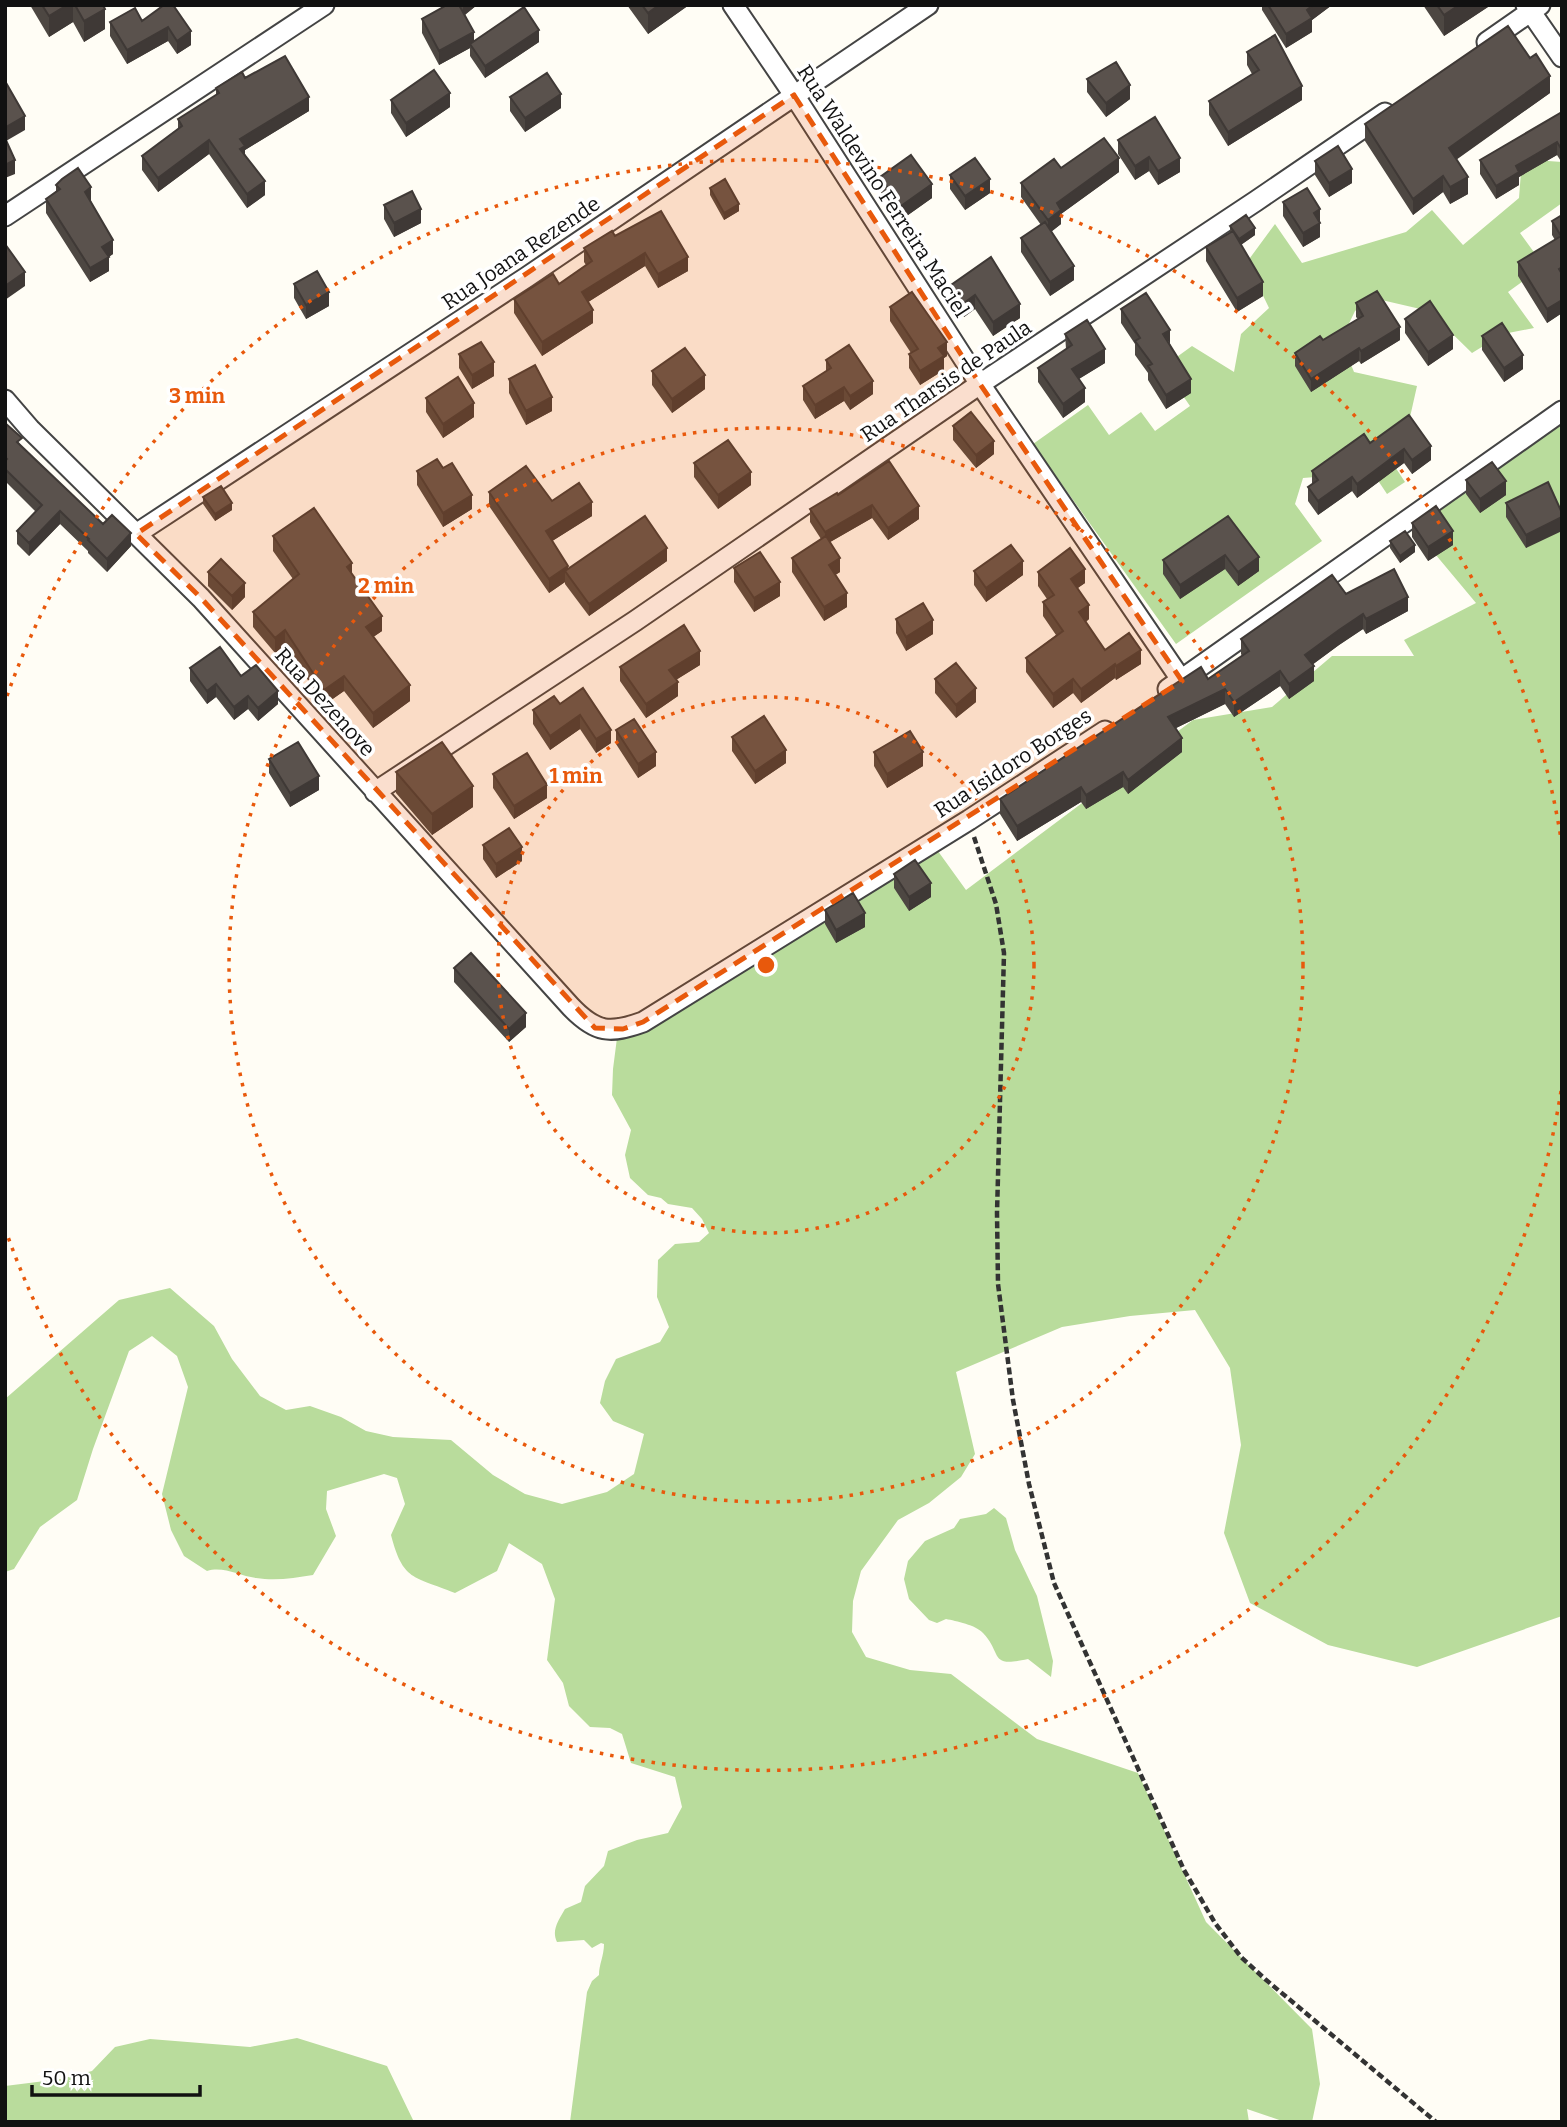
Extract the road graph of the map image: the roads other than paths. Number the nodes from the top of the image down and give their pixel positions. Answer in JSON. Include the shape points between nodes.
{"nodes":[{"id":1,"x":324,"y":5,"type":"edge"},
{"id":2,"x":733,"y":5,"type":"edge"},
{"id":3,"x":928,"y":5,"type":"edge"},
{"id":4,"x":1532,"y":7,"type":"edge"},
{"id":5,"x":1474,"y":51,"type":"edge"},
{"id":6,"x":1562,"y":57,"type":"edge"},
{"id":7,"x":794,"y":95,"type":"junction"},
{"id":8,"x":1405,"y":99,"type":"edge"},
{"id":9,"x":5,"y":216,"type":"edge"},
{"id":10,"x":980,"y":384,"type":"junction"},
{"id":11,"x":5,"y":400,"type":"edge"},
{"id":12,"x":1562,"y":411,"type":"edge"},
{"id":13,"x":136,"y":534,"type":"junction"},
{"id":14,"x":1182,"y":681,"type":"junction"},
{"id":15,"x":1148,"y":703,"type":"edge"},
{"id":16,"x":1126,"y":717,"type":"edge"},
{"id":17,"x":375,"y":792,"type":"junction"},
{"id":18,"x":611,"y":1030,"type":"joint"}],
"edges":[{"from":1,"to":9,"type":"street"},
{"from":2,"to":7,"type":"street","name":"Rua Waldevino Ferreira Maciel"},
{"from":3,"to":7,"type":"street","name":"Rua Joana Rezende"},
{"from":4,"to":5,"type":"street"},
{"from":4,"to":6,"type":"street"},
{"from":7,"to":10,"type":"street","name":"Rua Waldevino Ferreira Maciel"},
{"from":7,"to":13,"type":"street","name":"Rua Joana Rezende"},
{"from":8,"to":10,"type":"street","name":"Rua Tharsis de Paula"},
{"from":10,"to":14,"type":"street","name":"Rua Waldevino Ferreira Maciel"},
{"from":10,"to":17,"type":"street","name":"Rua Tharsis de Paula","via":[[635,621]]},
{"from":11,"to":13,"type":"street","name":"Rua Dezenove"},
{"from":12,"to":14,"type":"street"},
{"from":13,"to":17,"type":"street","name":"Rua Dezenove","via":[[201,598]]},
{"from":14,"to":15,"type":"street"},
{"from":16,"to":18,"type":"street","name":"Rua Isidoro Borges","via":[[969,820],[643,1021]]},
{"from":17,"to":18,"type":"street","name":"Rua Dezenove","via":[[586,1023]]}]}
